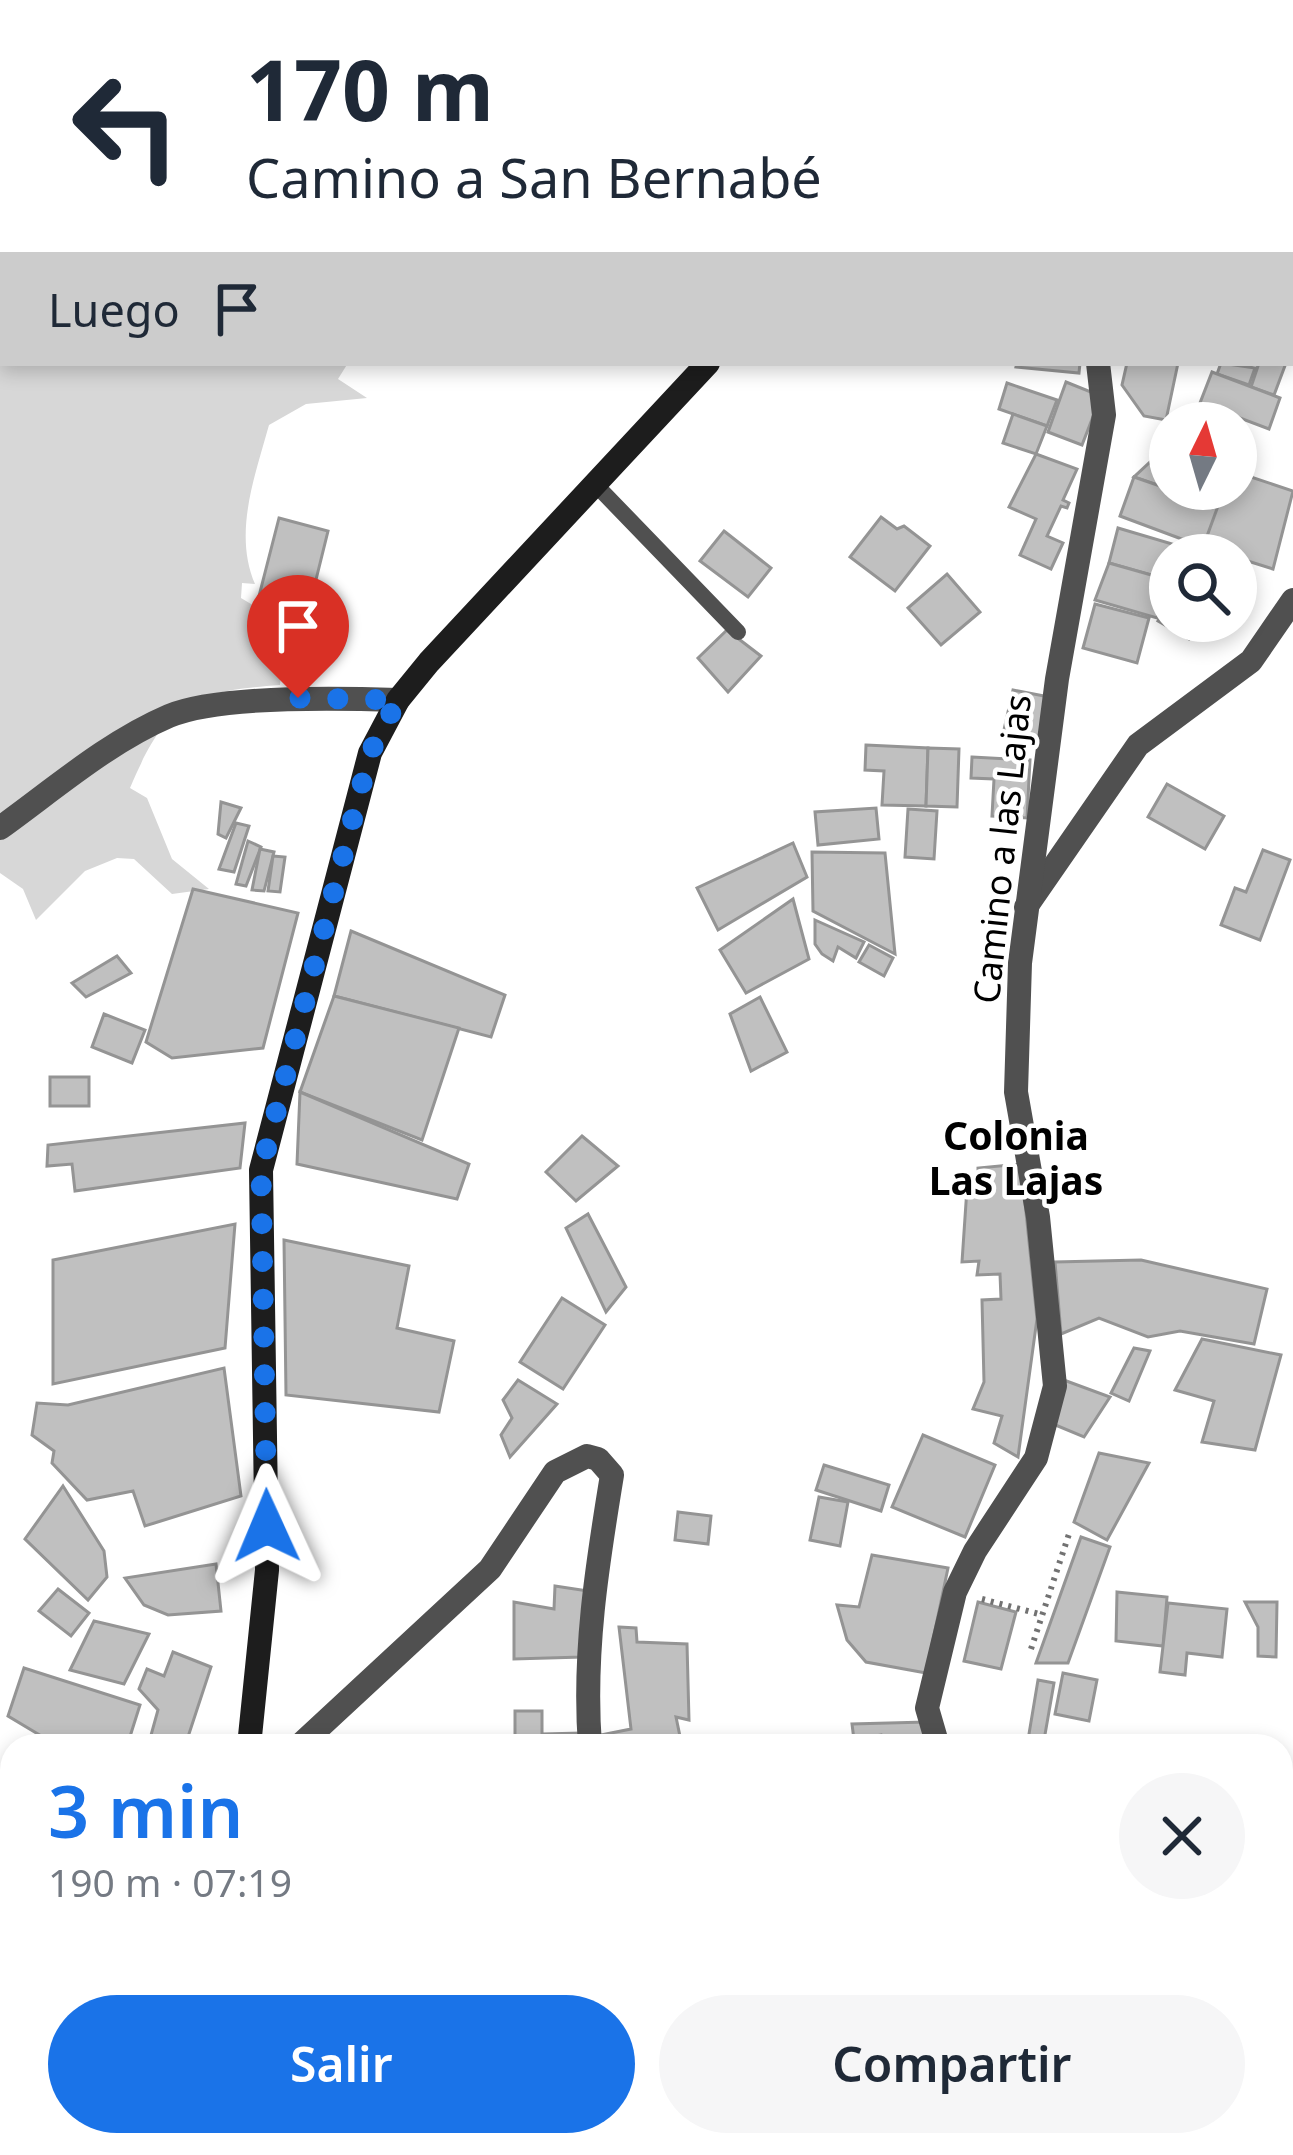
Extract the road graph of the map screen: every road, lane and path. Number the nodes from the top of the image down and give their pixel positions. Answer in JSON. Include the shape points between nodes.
{"nodes":[{"id":1,"x":705,"y":366,"type":"edge"},
{"id":2,"x":1098,"y":366,"type":"edge"},
{"id":3,"x":595,"y":484,"type":"junction"},
{"id":4,"x":1293,"y":600,"type":"edge"},
{"id":5,"x":738,"y":632,"type":"dead end"},
{"id":6,"x":398,"y":700,"type":"junction"},
{"id":7,"x":0,"y":828,"type":"edge"},
{"id":8,"x":1023,"y":911,"type":"junction"},
{"id":9,"x":1070,"y":1531,"type":"dead end"},
{"id":10,"x":955,"y":1592,"type":"junction"},
{"id":11,"x":1039,"y":1614,"type":"junction"},
{"id":12,"x":1031,"y":1649,"type":"dead end"},
{"id":13,"x":250,"y":1734,"type":"edge"},
{"id":14,"x":312,"y":1734,"type":"edge"},
{"id":15,"x":589,"y":1734,"type":"edge"},
{"id":16,"x":935,"y":1734,"type":"edge"}],
"edges":[{"from":1,"to":3,"type":"street"},
{"from":2,"to":8,"type":"street","name":"Camino a las Lajas","via":[[1104,416]]},
{"from":3,"to":5,"type":"lane"},
{"from":3,"to":6,"type":"street"},
{"from":4,"to":8,"type":"street","via":[[1251,661],[1138,745]]},
{"from":6,"to":7,"type":"street","via":[[298,698],[171,715]]},
{"from":6,"to":13,"type":"street","via":[[370,753],[261,1170],[267,1570]]},
{"from":8,"to":10,"type":"street","name":"Camino a las Lajas","via":[[1016,1092],[1055,1386],[1036,1458]]},
{"from":9,"to":11,"type":"path"},
{"from":10,"to":11,"type":"path"},
{"from":10,"to":16,"type":"street","name":"Camino a las Lajas","via":[[927,1708]]},
{"from":11,"to":12,"type":"path"},
{"from":14,"to":15,"type":"street","via":[[490,1569],[555,1472],[587,1456],[612,1475],[590,1627]]}]}
